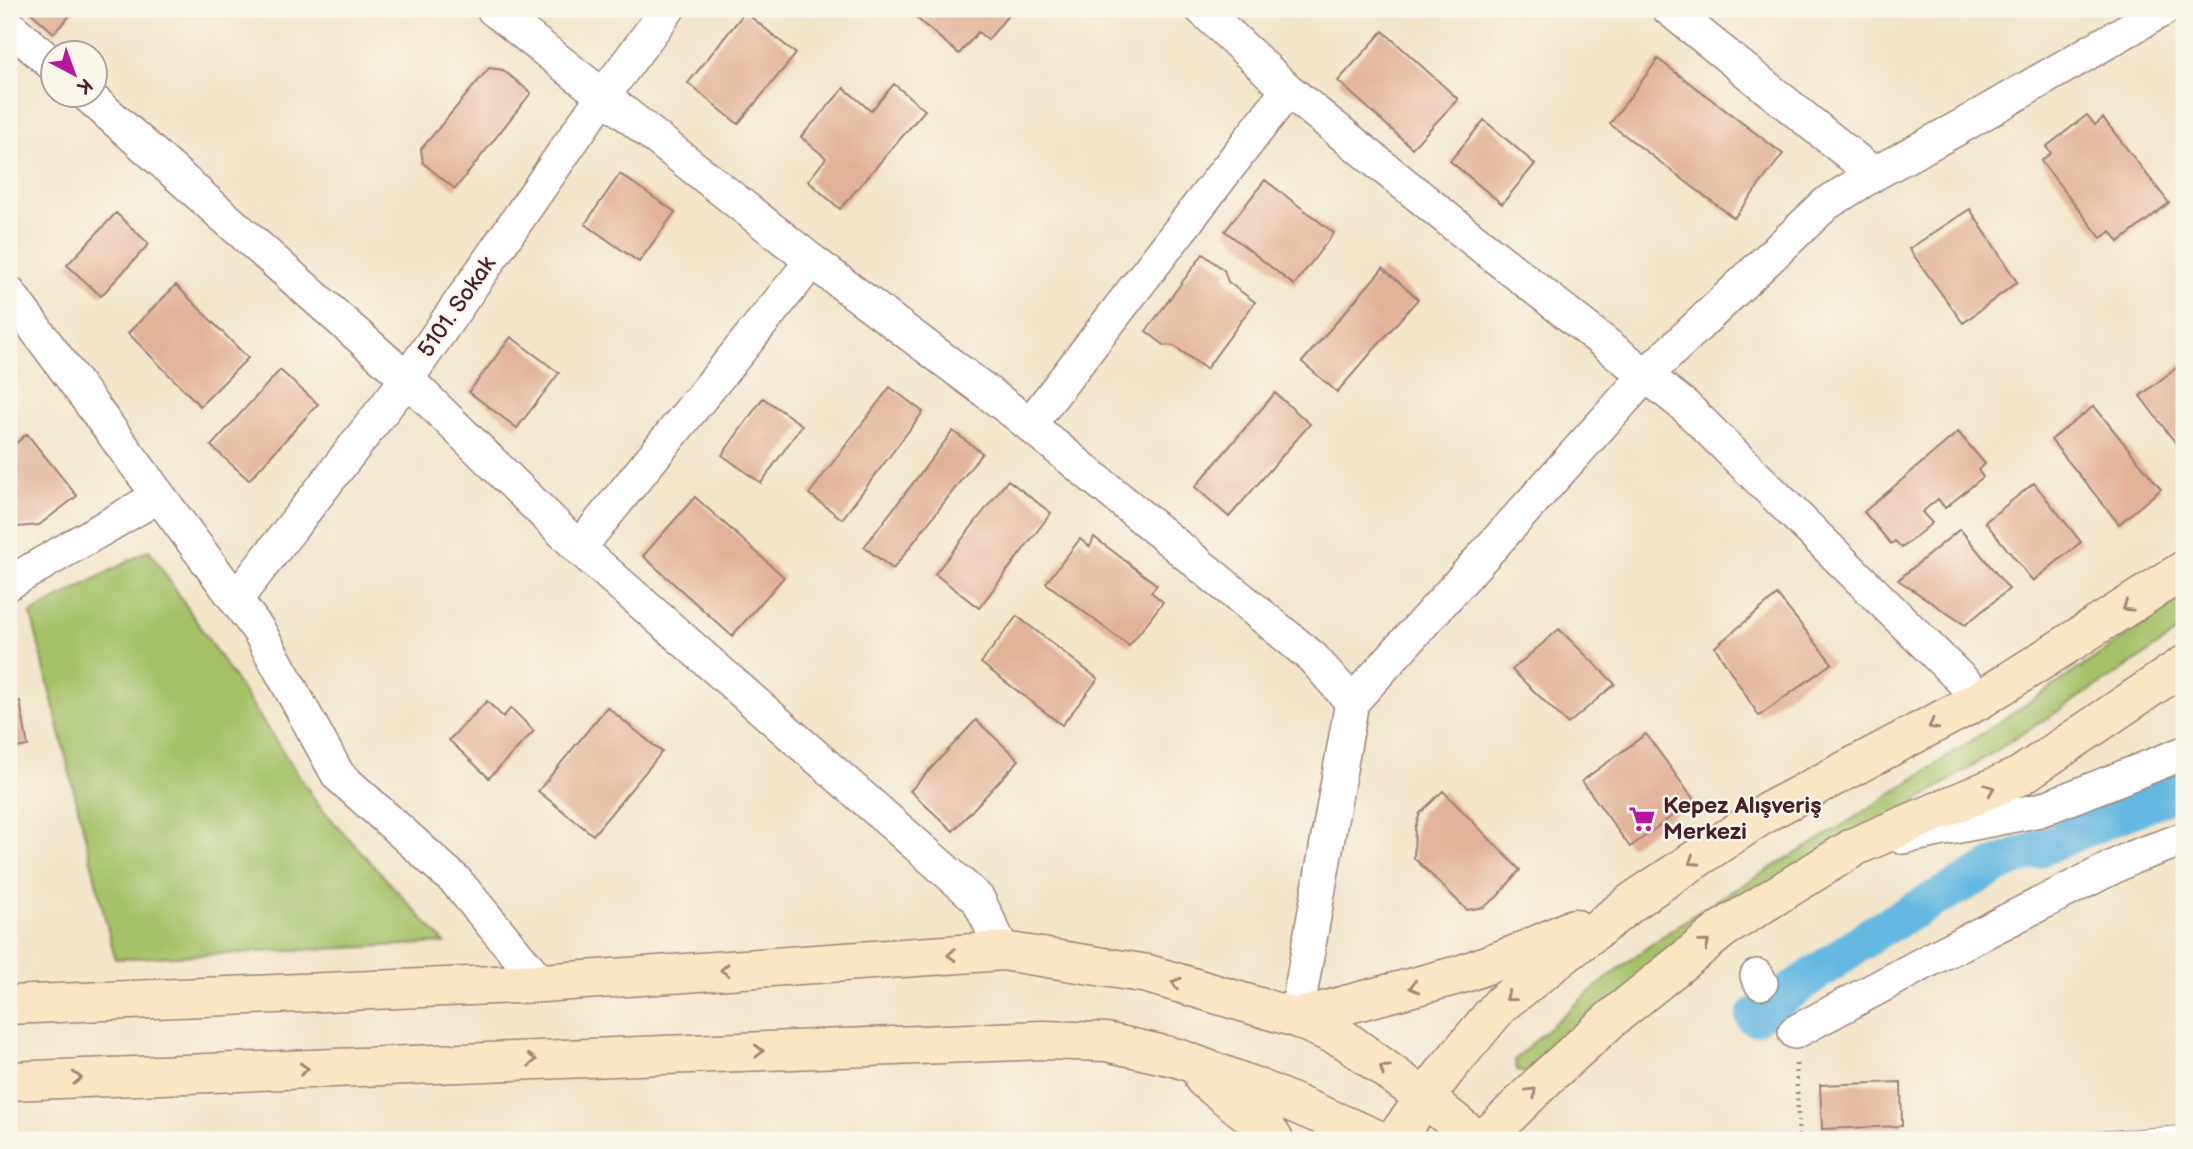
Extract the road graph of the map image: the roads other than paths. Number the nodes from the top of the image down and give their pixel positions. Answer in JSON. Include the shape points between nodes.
{"nodes":[{"id":1,"x":493,"y":9,"type":"edge"},
{"id":2,"x":668,"y":9,"type":"edge"},
{"id":3,"x":1202,"y":9,"type":"edge"},
{"id":4,"x":1669,"y":9,"type":"edge"},
{"id":5,"x":2164,"y":9,"type":"edge"},
{"id":6,"x":9,"y":26,"type":"edge"},
{"id":7,"x":38,"y":52,"type":"edge"},
{"id":8,"x":1288,"y":90,"type":"junction"},
{"id":9,"x":603,"y":96,"type":"junction"},
{"id":10,"x":102,"y":108,"type":"edge"},
{"id":11,"x":1874,"y":174,"type":"junction"},
{"id":12,"x":812,"y":261,"type":"junction"},
{"id":13,"x":9,"y":293,"type":"edge"},
{"id":14,"x":1647,"y":374,"type":"junction"},
{"id":15,"x":407,"y":379,"type":"junction"},
{"id":16,"x":1030,"y":424,"type":"junction"},
{"id":17,"x":159,"y":496,"type":"junction"},
{"id":18,"x":579,"y":548,"type":"junction"},
{"id":19,"x":2184,"y":570,"type":"edge"},
{"id":20,"x":9,"y":583,"type":"edge"},
{"id":21,"x":236,"y":599,"type":"junction"},
{"id":22,"x":2184,"y":665,"type":"edge"},
{"id":23,"x":1981,"y":699,"type":"junction"},
{"id":24,"x":1352,"y":702,"type":"junction"},
{"id":25,"x":2184,"y":753,"type":"edge"},
{"id":26,"x":2184,"y":839,"type":"edge"},
{"id":27,"x":1856,"y":846,"type":"junction"},
{"id":28,"x":1636,"y":898,"type":"junction"},
{"id":29,"x":1003,"y":951,"type":"junction"},
{"id":30,"x":541,"y":983,"type":"junction"},
{"id":31,"x":9,"y":1005,"type":"edge"},
{"id":32,"x":1296,"y":1018,"type":"junction"},
{"id":33,"x":1795,"y":1032,"type":"road end"},
{"id":34,"x":1178,"y":1058,"type":"junction"},
{"id":35,"x":9,"y":1080,"type":"edge"},
{"id":36,"x":1425,"y":1098,"type":"junction"},
{"id":37,"x":2184,"y":1134,"type":"edge"},
{"id":38,"x":1274,"y":1140,"type":"edge"},
{"id":39,"x":1379,"y":1140,"type":"edge"},
{"id":40,"x":1394,"y":1140,"type":"edge"},
{"id":41,"x":1477,"y":1140,"type":"edge"},
{"id":42,"x":1484,"y":1140,"type":"edge"},
{"id":43,"x":2095,"y":1140,"type":"edge"}],
"edges":[{"from":1,"to":9,"type":"street"},
{"from":2,"to":9,"type":"street","name":"5101. Sokak"},
{"from":3,"to":8,"type":"street"},
{"from":4,"to":11,"type":"street"},
{"from":5,"to":11,"type":"street"},
{"from":6,"to":7,"type":"street"},
{"from":8,"to":14,"type":"street"},
{"from":8,"to":16,"type":"street"},
{"from":9,"to":12,"type":"street"},
{"from":9,"to":15,"type":"street","name":"5101. Sokak"},
{"from":10,"to":15,"type":"street"},
{"from":11,"to":14,"type":"street","via":[[1826,204]]},
{"from":12,"to":16,"type":"street"},
{"from":12,"to":18,"type":"street"},
{"from":13,"to":17,"type":"street"},
{"from":14,"to":23,"type":"street","via":[[1686,407]]},
{"from":14,"to":24,"type":"street"},
{"from":15,"to":18,"type":"street"},
{"from":15,"to":21,"type":"street","name":"5101. Sokak"},
{"from":16,"to":24,"type":"street","via":[[1312,657]]},
{"from":17,"to":20,"type":"street"},
{"from":17,"to":21,"type":"street"},
{"from":18,"to":29,"type":"street","via":[[978,899]]},
{"from":19,"to":23,"type":"main road","one_way":true},
{"from":21,"to":30,"type":"street","via":[[259,631],[338,775],[456,881]]},
{"from":27,"to":22,"type":"main road","one_way":true,"via":[[2020,776]]},
{"from":23,"to":28,"type":"main road","one_way":true,"via":[[1767,812]]},
{"from":24,"to":32,"type":"street"},
{"from":25,"to":27,"type":"street","via":[[2040,810]]},
{"from":26,"to":33,"type":"street","via":[[2133,857]]},
{"from":42,"to":27,"type":"main road","one_way":true,"via":[[1611,1019],[1724,928]]},
{"from":28,"to":32,"type":"main road","one_way":true,"via":[[1519,953],[1462,974]]},
{"from":28,"to":36,"type":"main road","one_way":true,"via":[[1501,1004]]},
{"from":29,"to":30,"type":"main road","one_way":true},
{"from":32,"to":29,"type":"main road","one_way":true,"via":[[1148,974]]},
{"from":30,"to":31,"type":"main road"},
{"from":36,"to":32,"type":"main road","one_way":true,"via":[[1344,1040]]},
{"from":35,"to":34,"type":"main road","one_way":true,"via":[[1043,1040],[1106,1042]]},
{"from":34,"to":38,"type":"main road","via":[[1265,1127]]},
{"from":34,"to":39,"type":"main road"},
{"from":36,"to":40,"type":"main road"},
{"from":36,"to":41,"type":"main road"},
{"from":37,"to":43,"type":"lane"}]}
